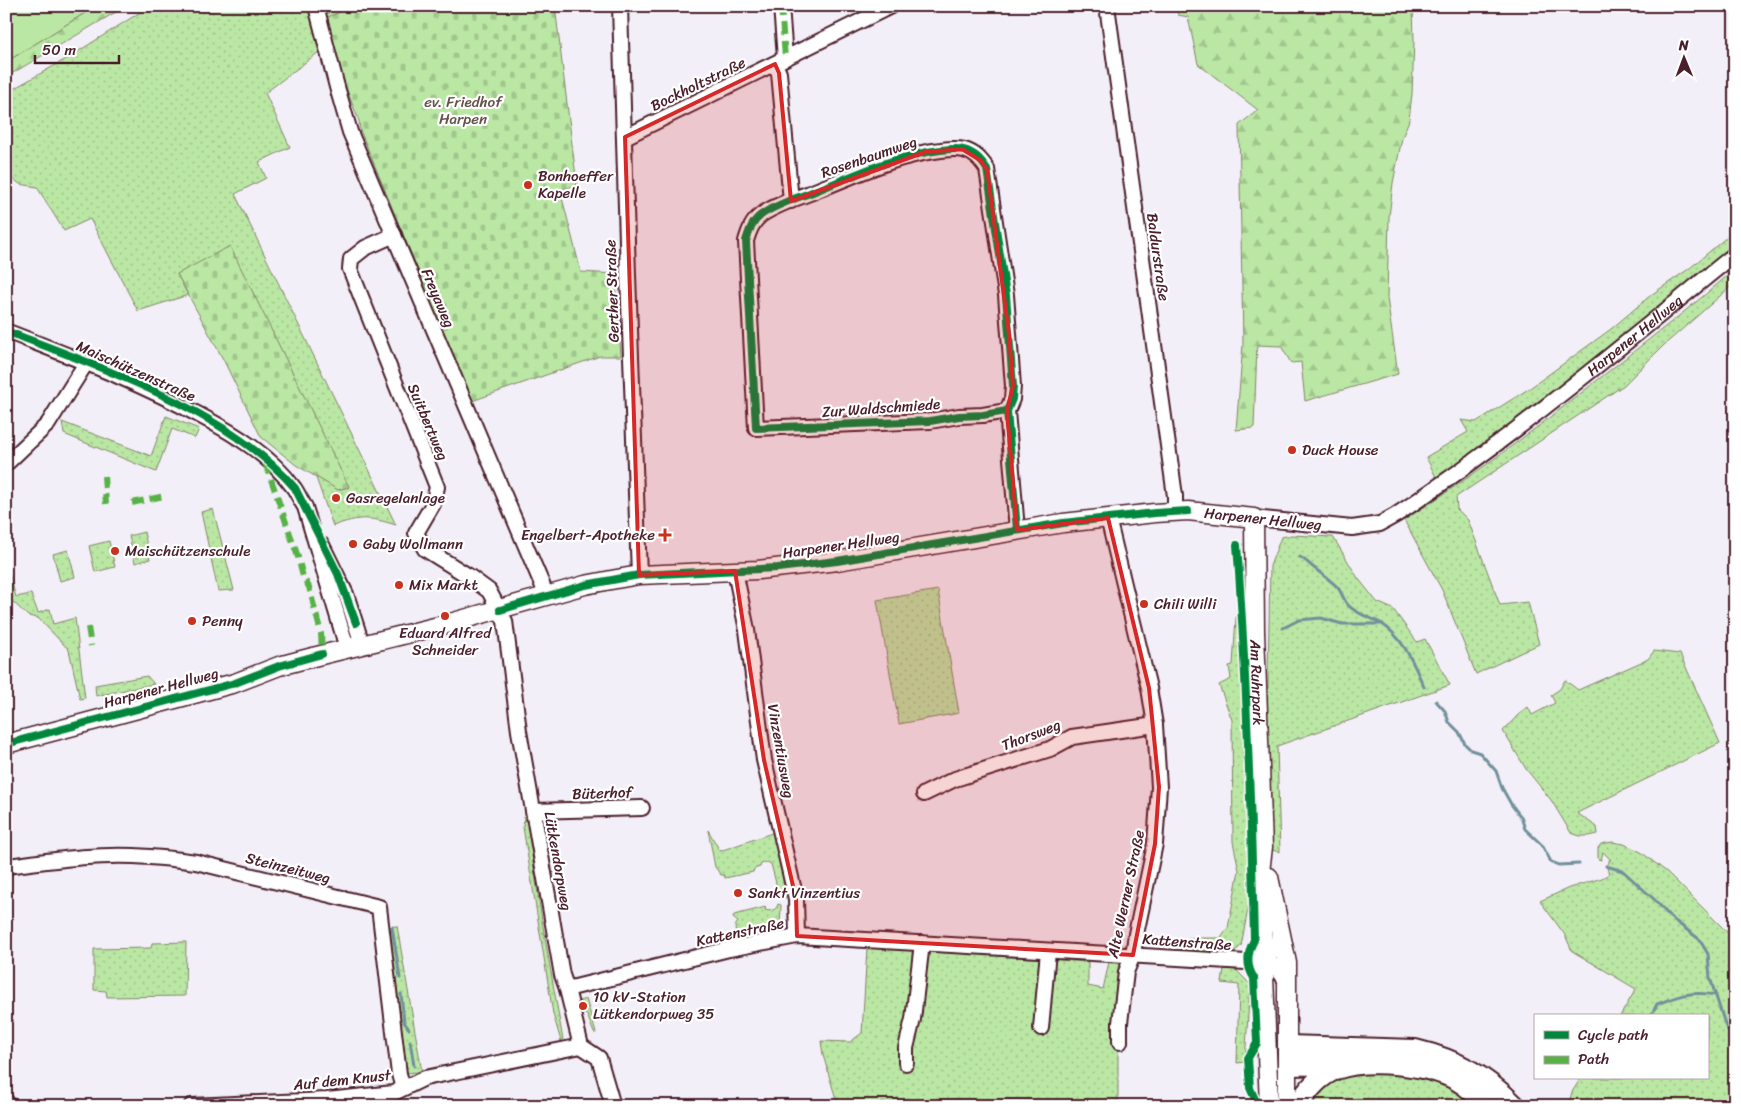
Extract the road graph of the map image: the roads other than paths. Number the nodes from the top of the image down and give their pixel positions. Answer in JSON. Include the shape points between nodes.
{"nodes":[{"id":1,"x":316,"y":6,"type":"edge"},
{"id":2,"x":620,"y":6,"type":"edge"},
{"id":3,"x":781,"y":6,"type":"edge"},
{"id":4,"x":1107,"y":6,"type":"edge"},
{"id":5,"x":886,"y":7,"type":"edge"},
{"id":6,"x":780,"y":61,"type":"junction"},
{"id":7,"x":625,"y":137,"type":"junction"},
{"id":8,"x":791,"y":201,"type":"junction"},
{"id":9,"x":394,"y":235,"type":"junction"},
{"id":10,"x":1735,"y":254,"type":"edge"},
{"id":11,"x":6,"y":331,"type":"edge"},
{"id":12,"x":86,"y":363,"type":"junction"},
{"id":13,"x":1007,"y":411,"type":"junction"},
{"id":14,"x":756,"y":428,"type":"joint"},
{"id":15,"x":6,"y":464,"type":"edge"},
{"id":16,"x":1175,"y":512,"type":"junction"},
{"id":17,"x":1108,"y":518,"type":"junction"},
{"id":18,"x":1254,"y":518,"type":"junction"},
{"id":19,"x":1017,"y":530,"type":"junction"},
{"id":20,"x":735,"y":571,"type":"junction"},
{"id":21,"x":639,"y":575,"type":"junction"},
{"id":22,"x":547,"y":596,"type":"junction"},
{"id":23,"x":500,"y":610,"type":"junction"},
{"id":24,"x":354,"y":646,"type":"junction"},
{"id":25,"x":1155,"y":725,"type":"junction"},
{"id":26,"x":6,"y":744,"type":"edge"},
{"id":27,"x":924,"y":794,"type":"dead end"},
{"id":28,"x":642,"y":808,"type":"dead end"},
{"id":29,"x":533,"y":811,"type":"junction"},
{"id":30,"x":1263,"y":847,"type":"junction"},
{"id":31,"x":6,"y":866,"type":"edge"},
{"id":32,"x":1279,"y":921,"type":"junction"},
{"id":33,"x":797,"y":936,"type":"junction"},
{"id":34,"x":922,"y":943,"type":"junction"},
{"id":35,"x":1048,"y":951,"type":"junction"},
{"id":36,"x":1132,"y":955,"type":"junction"},
{"id":37,"x":1263,"y":963,"type":"junction"},
{"id":38,"x":1288,"y":984,"type":"junction"},
{"id":39,"x":567,"y":990,"type":"junction"},
{"id":40,"x":1041,"y":1028,"type":"dead end"},
{"id":41,"x":1120,"y":1042,"type":"dead end"},
{"id":42,"x":581,"y":1046,"type":"junction"},
{"id":43,"x":1288,"y":1056,"type":"junction"},
{"id":44,"x":906,"y":1063,"type":"dead end"},
{"id":45,"x":1360,"y":1064,"type":"junction"},
{"id":46,"x":1268,"y":1069,"type":"junction"},
{"id":47,"x":403,"y":1088,"type":"junction"},
{"id":48,"x":6,"y":1101,"type":"edge"},
{"id":49,"x":6,"y":1106,"type":"edge"},
{"id":50,"x":191,"y":1106,"type":"edge"},
{"id":51,"x":613,"y":1106,"type":"edge"},
{"id":52,"x":1269,"y":1106,"type":"edge"},
{"id":53,"x":1287,"y":1106,"type":"edge"},
{"id":54,"x":1298,"y":1106,"type":"edge"},
{"id":55,"x":1485,"y":1106,"type":"edge"},
{"id":56,"x":1515,"y":1106,"type":"edge"}],
"edges":[{"from":1,"to":9,"type":"street","name":"Freyaweg","via":[[350,132]]},
{"from":2,"to":7,"type":"street","name":"Gerther Straße"},
{"from":3,"to":6,"type":"street"},
{"from":4,"to":16,"type":"street","name":"Baldurstraße"},
{"from":5,"to":6,"type":"street","name":"Bockholtstraße"},
{"from":6,"to":7,"type":"street","name":"Bockholtstraße"},
{"from":6,"to":8,"type":"street"},
{"from":7,"to":21,"type":"street","name":"Gerther Straße"},
{"from":8,"to":13,"type":"street","name":"Rosenbaumweg","via":[[900,158],[925,152],[962,149],[980,160],[987,169],[1006,295],[1013,386]]},
{"from":8,"to":14,"type":"street","name":"Rosenbaumweg","via":[[757,218],[748,231],[746,241]]},
{"from":9,"to":22,"type":"street","name":"Freyaweg"},
{"from":9,"to":23,"type":"street","name":"Suitbertweg","via":[[365,248],[351,259],[350,269],[437,486],[433,504],[416,533],[425,549],[489,591]]},
{"from":10,"to":18,"type":"street","name":"Harpener Hellweg","via":[[1498,444],[1380,524],[1352,528]]},
{"from":11,"to":12,"type":"street","name":"Maischützenstraße"},
{"from":12,"to":15,"type":"street","via":[[48,424]]},
{"from":12,"to":24,"type":"street","name":"Maischützenstraße","via":[[168,399],[247,443],[285,477],[305,508]]},
{"from":13,"to":14,"type":"street","name":"Zur Waldschmiede","via":[[930,421]]},
{"from":13,"to":19,"type":"street","name":"Rosenbaumweg"},
{"from":16,"to":17,"type":"main road","name":"Harpener Hellweg"},
{"from":16,"to":18,"type":"main road","name":"Harpener Hellweg"},
{"from":17,"to":19,"type":"main road","name":"Harpener Hellweg"},
{"from":17,"to":25,"type":"street","name":"Alte Werner Straße"},
{"from":18,"to":30,"type":"main road","name":"Am Ruhrpark"},
{"from":19,"to":20,"type":"main road","name":"Harpener Hellweg","via":[[836,561]]},
{"from":20,"to":21,"type":"main road","name":"Harpener Hellweg"},
{"from":20,"to":33,"type":"street","name":"Vinzentiusweg","via":[[764,760],[796,899]]},
{"from":21,"to":22,"type":"main road","name":"Harpener Hellweg"},
{"from":22,"to":23,"type":"main road","name":"Harpener Hellweg"},
{"from":23,"to":24,"type":"main road","name":"Harpener Hellweg"},
{"from":23,"to":29,"type":"street","name":"Lütkendorpweg","via":[[505,621]]},
{"from":24,"to":26,"type":"main road","name":"Harpener Hellweg","via":[[279,666],[235,683]]},
{"from":25,"to":27,"type":"street","name":"Thorsweg","via":[[1072,737],[1050,749],[954,779]]},
{"from":25,"to":36,"type":"street","name":"Alte Werner Straße","via":[[1158,787],[1155,844]]},
{"from":28,"to":29,"type":"street","name":"Büterhof"},
{"from":29,"to":39,"type":"street","name":"Lütkendorpweg","via":[[555,942]]},
{"from":30,"to":32,"type":"main road","name":"Am Ruhrpark"},
{"from":30,"to":37,"type":"main road","name":"Am Ruhrpark","via":[[1260,872]]},
{"from":31,"to":47,"type":"street","name":"Steinzeitweg","via":[[88,857],[174,859],[379,907]]},
{"from":32,"to":37,"type":"street","via":[[1277,947]]},
{"from":32,"to":38,"type":"main road","name":"Am Ruhrpark"},
{"from":33,"to":34,"type":"street","name":"Kattenstraße"},
{"from":33,"to":39,"type":"street","name":"Kattenstraße","via":[[729,949]]},
{"from":34,"to":35,"type":"street","name":"Kattenstraße"},
{"from":34,"to":44,"type":"street"},
{"from":35,"to":36,"type":"street","name":"Kattenstraße"},
{"from":35,"to":40,"type":"street"},
{"from":36,"to":37,"type":"street","name":"Kattenstraße"},
{"from":36,"to":41,"type":"street","name":"Alte Werner Straße","via":[[1126,972]]},
{"from":37,"to":38,"type":"street","via":[[1274,966]]},
{"from":37,"to":46,"type":"main road","name":"Am Ruhrpark"},
{"from":38,"to":43,"type":"main road","name":"Am Ruhrpark"},
{"from":39,"to":42,"type":"street","name":"Lütkendorpweg"},
{"from":42,"to":47,"type":"street","name":"Auf dem Knust","via":[[425,1078]]},
{"from":42,"to":51,"type":"street","via":[[599,1058]]},
{"from":43,"to":45,"type":"highway"},
{"from":43,"to":46,"type":"main road"},
{"from":43,"to":53,"type":"main road","name":"Am Ruhrpark"},
{"from":43,"to":56,"type":"highway","via":[[1415,1050],[1460,1064],[1479,1074]]},
{"from":45,"to":54,"type":"highway","via":[[1336,1069],[1316,1081]]},
{"from":45,"to":55,"type":"highway","via":[[1410,1066],[1442,1074],[1458,1080]]},
{"from":46,"to":52,"type":"main road","name":"Am Ruhrpark"},
{"from":47,"to":50,"type":"street","name":"Auf dem Knust","via":[[394,1094],[326,1100]]},
{"from":48,"to":49,"type":"street"}]}
